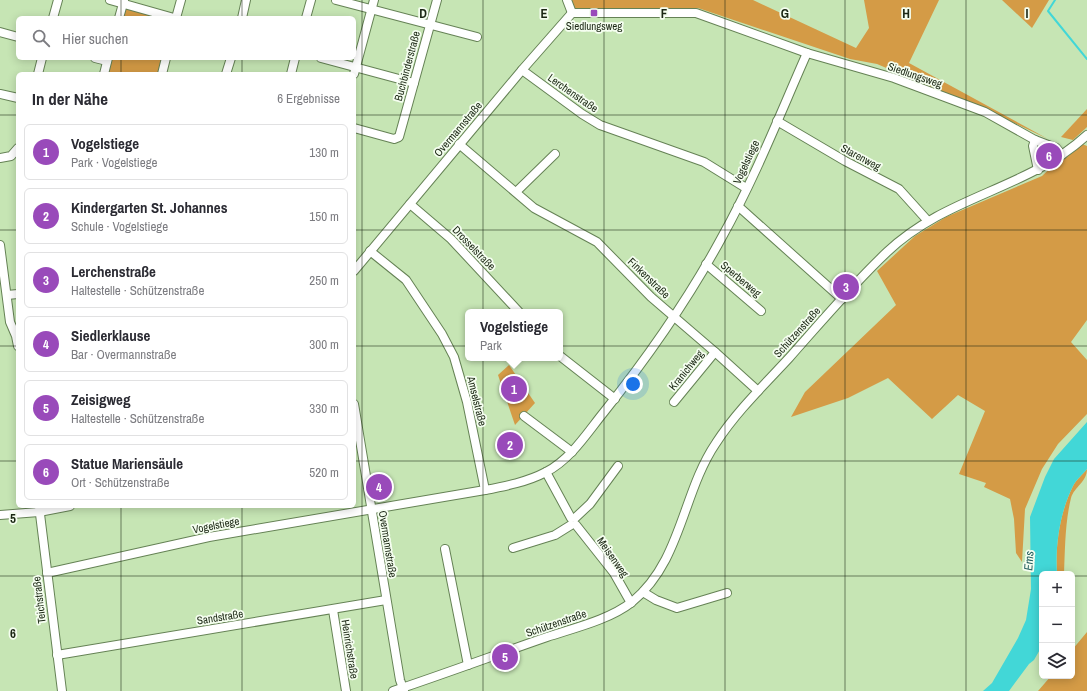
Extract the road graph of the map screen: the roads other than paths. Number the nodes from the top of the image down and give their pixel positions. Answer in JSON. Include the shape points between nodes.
{"nodes":[{"id":1,"x":58,"y":0,"type":"edge"},
{"id":2,"x":110,"y":0,"type":"edge"},
{"id":3,"x":181,"y":0,"type":"edge"},
{"id":4,"x":246,"y":0,"type":"edge"},
{"id":5,"x":311,"y":0,"type":"edge"},
{"id":6,"x":336,"y":0,"type":"edge"},
{"id":7,"x":374,"y":0,"type":"edge"},
{"id":8,"x":436,"y":0,"type":"edge"},
{"id":9,"x":567,"y":0,"type":"edge"},
{"id":10,"x":123,"y":2,"type":"edge"},
{"id":11,"x":372,"y":9,"type":"junction"},
{"id":12,"x":572,"y":13,"type":"junction"},
{"id":13,"x":54,"y":16,"type":"edge"},
{"id":14,"x":120,"y":16,"type":"edge"},
{"id":15,"x":168,"y":16,"type":"edge"},
{"id":16,"x":176,"y":16,"type":"edge"},
{"id":17,"x":242,"y":16,"type":"edge"},
{"id":18,"x":307,"y":16,"type":"edge"},
{"id":19,"x":430,"y":24,"type":"junction"},
{"id":20,"x":0,"y":32,"type":"edge"},
{"id":21,"x":16,"y":36,"type":"edge"},
{"id":22,"x":478,"y":38,"type":"dead end"},
{"id":23,"x":807,"y":53,"type":"junction"},
{"id":24,"x":42,"y":60,"type":"edge"},
{"id":25,"x":107,"y":60,"type":"edge"},
{"id":26,"x":166,"y":60,"type":"edge"},
{"id":27,"x":230,"y":60,"type":"edge"},
{"id":28,"x":294,"y":60,"type":"edge"},
{"id":29,"x":326,"y":60,"type":"edge"},
{"id":30,"x":522,"y":70,"type":"junction"},
{"id":31,"x":355,"y":71,"type":"edge"},
{"id":32,"x":38,"y":72,"type":"edge"},
{"id":33,"x":104,"y":72,"type":"edge"},
{"id":34,"x":162,"y":72,"type":"edge"},
{"id":35,"x":227,"y":72,"type":"edge"},
{"id":36,"x":292,"y":72,"type":"edge"},
{"id":37,"x":414,"y":83,"type":"junction"},
{"id":38,"x":0,"y":94,"type":"edge"},
{"id":39,"x":16,"y":98,"type":"edge"},
{"id":40,"x":777,"y":121,"type":"junction"},
{"id":41,"x":356,"y":129,"type":"edge"},
{"id":42,"x":1087,"y":135,"type":"edge"},
{"id":43,"x":1035,"y":140,"type":"junction"},
{"id":44,"x":459,"y":144,"type":"junction"},
{"id":45,"x":16,"y":150,"type":"edge"},
{"id":46,"x":555,"y":154,"type":"dead end"},
{"id":47,"x":1062,"y":155,"type":"junction"},
{"id":48,"x":0,"y":158,"type":"edge"},
{"id":49,"x":1038,"y":170,"type":"junction"},
{"id":50,"x":746,"y":188,"type":"junction"},
{"id":51,"x":516,"y":192,"type":"junction"},
{"id":52,"x":410,"y":204,"type":"junction"},
{"id":53,"x":738,"y":206,"type":"junction"},
{"id":54,"x":927,"y":220,"type":"junction"},
{"id":55,"x":0,"y":245,"type":"edge"},
{"id":56,"x":370,"y":251,"type":"junction"},
{"id":57,"x":706,"y":264,"type":"junction"},
{"id":58,"x":356,"y":268,"type":"edge"},
{"id":59,"x":16,"y":294,"type":"edge"},
{"id":60,"x":7,"y":295,"type":"junction"},
{"id":61,"x":842,"y":299,"type":"junction"},
{"id":62,"x":516,"y":309,"type":"edge"},
{"id":63,"x":761,"y":311,"type":"dead end"},
{"id":64,"x":674,"y":316,"type":"junction"},
{"id":65,"x":16,"y":336,"type":"edge"},
{"id":66,"x":715,"y":352,"type":"junction"},
{"id":67,"x":563,"y":358,"type":"edge"},
{"id":68,"x":758,"y":392,"type":"junction"},
{"id":69,"x":614,"y":399,"type":"junction"},
{"id":70,"x":674,"y":402,"type":"dead end"},
{"id":71,"x":524,"y":416,"type":"dead end"},
{"id":72,"x":356,"y":422,"type":"edge"},
{"id":73,"x":572,"y":452,"type":"junction"},
{"id":74,"x":618,"y":466,"type":"dead end"},
{"id":75,"x":546,"y":472,"type":"junction"},
{"id":76,"x":485,"y":490,"type":"junction"},
{"id":77,"x":27,"y":508,"type":"edge"},
{"id":78,"x":49,"y":508,"type":"edge"},
{"id":79,"x":39,"y":509,"type":"edge"},
{"id":80,"x":372,"y":510,"type":"junction"},
{"id":81,"x":19,"y":514,"type":"junction"},
{"id":82,"x":0,"y":515,"type":"edge"},
{"id":83,"x":573,"y":521,"type":"junction"},
{"id":84,"x":513,"y":548,"type":"dead end"},
{"id":85,"x":445,"y":549,"type":"dead end"},
{"id":86,"x":47,"y":573,"type":"junction"},
{"id":87,"x":643,"y":592,"type":"junction"},
{"id":88,"x":727,"y":593,"type":"dead end"},
{"id":89,"x":386,"y":600,"type":"junction"},
{"id":90,"x":630,"y":603,"type":"junction"},
{"id":91,"x":333,"y":610,"type":"junction"},
{"id":92,"x":57,"y":655,"type":"junction"},
{"id":93,"x":468,"y":665,"type":"junction"},
{"id":94,"x":403,"y":689,"type":"edge"},
{"id":95,"x":62,"y":691,"type":"edge"},
{"id":96,"x":346,"y":691,"type":"edge"},
{"id":97,"x":393,"y":691,"type":"edge"}],
"edges":[{"from":1,"to":13,"type":"street"},
{"from":2,"to":10,"type":"street"},
{"from":3,"to":16,"type":"street"},
{"from":4,"to":17,"type":"street"},
{"from":5,"to":18,"type":"street"},
{"from":6,"to":11,"type":"street"},
{"from":7,"to":11,"type":"street"},
{"from":8,"to":19,"type":"street","name":"Buchbinderstraße"},
{"from":9,"to":12,"type":"street"},
{"from":10,"to":14,"type":"street"},
{"from":10,"to":15,"type":"street"},
{"from":11,"to":19,"type":"street"},
{"from":11,"to":31,"type":"street"},
{"from":12,"to":23,"type":"street","name":"Siedlungsweg","via":[[696,13]]},
{"from":12,"to":30,"type":"street","name":"Overmannstraße"},
{"from":19,"to":22,"type":"street"},
{"from":19,"to":37,"type":"street","name":"Buchbinderstraße"},
{"from":20,"to":21,"type":"street"},
{"from":23,"to":40,"type":"street","name":"Vogelstiege"},
{"from":23,"to":43,"type":"street","name":"Siedlungsweg","via":[[894,78],[985,112]]},
{"from":24,"to":32,"type":"street"},
{"from":25,"to":33,"type":"street"},
{"from":26,"to":34,"type":"street"},
{"from":27,"to":35,"type":"street"},
{"from":28,"to":36,"type":"street"},
{"from":29,"to":31,"type":"street"},
{"from":30,"to":44,"type":"street","name":"Overmannstraße"},
{"from":30,"to":50,"type":"street","name":"Lerchenstraße","via":[[600,125],[704,162]]},
{"from":31,"to":37,"type":"street"},
{"from":37,"to":41,"type":"street","name":"Buchbinderstraße","via":[[399,137],[394,139]]},
{"from":38,"to":39,"type":"street"},
{"from":40,"to":50,"type":"street","name":"Vogelstiege"},
{"from":40,"to":54,"type":"street","name":"Starenweg","via":[[898,189]]},
{"from":42,"to":47,"type":"street","name":"Schützenstraße"},
{"from":43,"to":47,"type":"street","name":"Siedlungsweg","via":[[1056,148]]},
{"from":43,"to":49,"type":"street","via":[[1033,146]]},
{"from":44,"to":51,"type":"street","name":"Finkenstraße"},
{"from":44,"to":52,"type":"street","name":"Overmannstraße"},
{"from":45,"to":48,"type":"street","via":[[10,156]]},
{"from":46,"to":51,"type":"street"},
{"from":47,"to":49,"type":"street","name":"Schützenstraße"},
{"from":49,"to":54,"type":"street","name":"Schützenstraße"},
{"from":50,"to":53,"type":"street","name":"Vogelstiege"},
{"from":51,"to":64,"type":"street","name":"Finkenstraße","via":[[534,208],[597,242],[651,297]]},
{"from":52,"to":56,"type":"street","name":"Overmannstraße"},
{"from":52,"to":62,"type":"street","name":"Drosselstraße","via":[[451,239]]},
{"from":53,"to":57,"type":"street","name":"Vogelstiege"},
{"from":53,"to":61,"type":"street"},
{"from":54,"to":61,"type":"street","name":"Schützenstraße","via":[[902,238]]},
{"from":55,"to":60,"type":"street"},
{"from":56,"to":58,"type":"street","name":"Overmannstraße"},
{"from":56,"to":76,"type":"street","name":"Amselstraße","via":[[406,280],[454,357],[467,402]]},
{"from":57,"to":63,"type":"street","name":"Sperberweg"},
{"from":57,"to":64,"type":"street","name":"Vogelstiege"},
{"from":59,"to":60,"type":"street"},
{"from":60,"to":65,"type":"street","via":[[10,322]]},
{"from":61,"to":68,"type":"street","name":"Schützenstraße"},
{"from":64,"to":66,"type":"street","name":"Finkenstraße"},
{"from":64,"to":69,"type":"street","name":"Vogelstiege"},
{"from":66,"to":68,"type":"street","name":"Finkenstraße"},
{"from":66,"to":70,"type":"street","name":"Kranichweg"},
{"from":67,"to":69,"type":"street"},
{"from":68,"to":87,"type":"street","name":"Schützenstraße","via":[[733,420],[707,458],[667,560]]},
{"from":69,"to":73,"type":"street","name":"Vogelstiege"},
{"from":71,"to":73,"type":"street"},
{"from":72,"to":80,"type":"street","name":"Overmannstraße"},
{"from":73,"to":75,"type":"street","name":"Vogelstiege"},
{"from":74,"to":83,"type":"street","via":[[590,504]]},
{"from":75,"to":76,"type":"street","name":"Vogelstiege","via":[[523,482]]},
{"from":75,"to":83,"type":"street","name":"Meisenweg"},
{"from":76,"to":80,"type":"street","name":"Vogelstiege"},
{"from":77,"to":81,"type":"street"},
{"from":78,"to":79,"type":"street"},
{"from":79,"to":81,"type":"street"},
{"from":79,"to":86,"type":"street","name":"Teichstraße"},
{"from":80,"to":86,"type":"street","name":"Vogelstiege","via":[[209,537]]},
{"from":80,"to":89,"type":"street","name":"Overmannstraße"},
{"from":81,"to":82,"type":"street"},
{"from":83,"to":84,"type":"street","via":[[555,535]]},
{"from":83,"to":90,"type":"street","name":"Meisenweg","via":[[614,573]]},
{"from":85,"to":93,"type":"street"},
{"from":86,"to":92,"type":"street","name":"Teichstraße"},
{"from":87,"to":88,"type":"street","via":[[677,608]]},
{"from":87,"to":90,"type":"street","name":"Schützenstraße"},
{"from":89,"to":91,"type":"street","name":"Sandstraße"},
{"from":89,"to":94,"type":"street","name":"Overmannstraße"},
{"from":90,"to":93,"type":"street","name":"Schützenstraße","via":[[598,620]]},
{"from":91,"to":92,"type":"street","name":"Sandstraße"},
{"from":91,"to":96,"type":"street","name":"Heinrichstraße"},
{"from":92,"to":95,"type":"street","name":"Teichstraße"},
{"from":93,"to":94,"type":"street","name":"Schützenstraße"},
{"from":94,"to":97,"type":"street","name":"Schützenstraße"}]}
